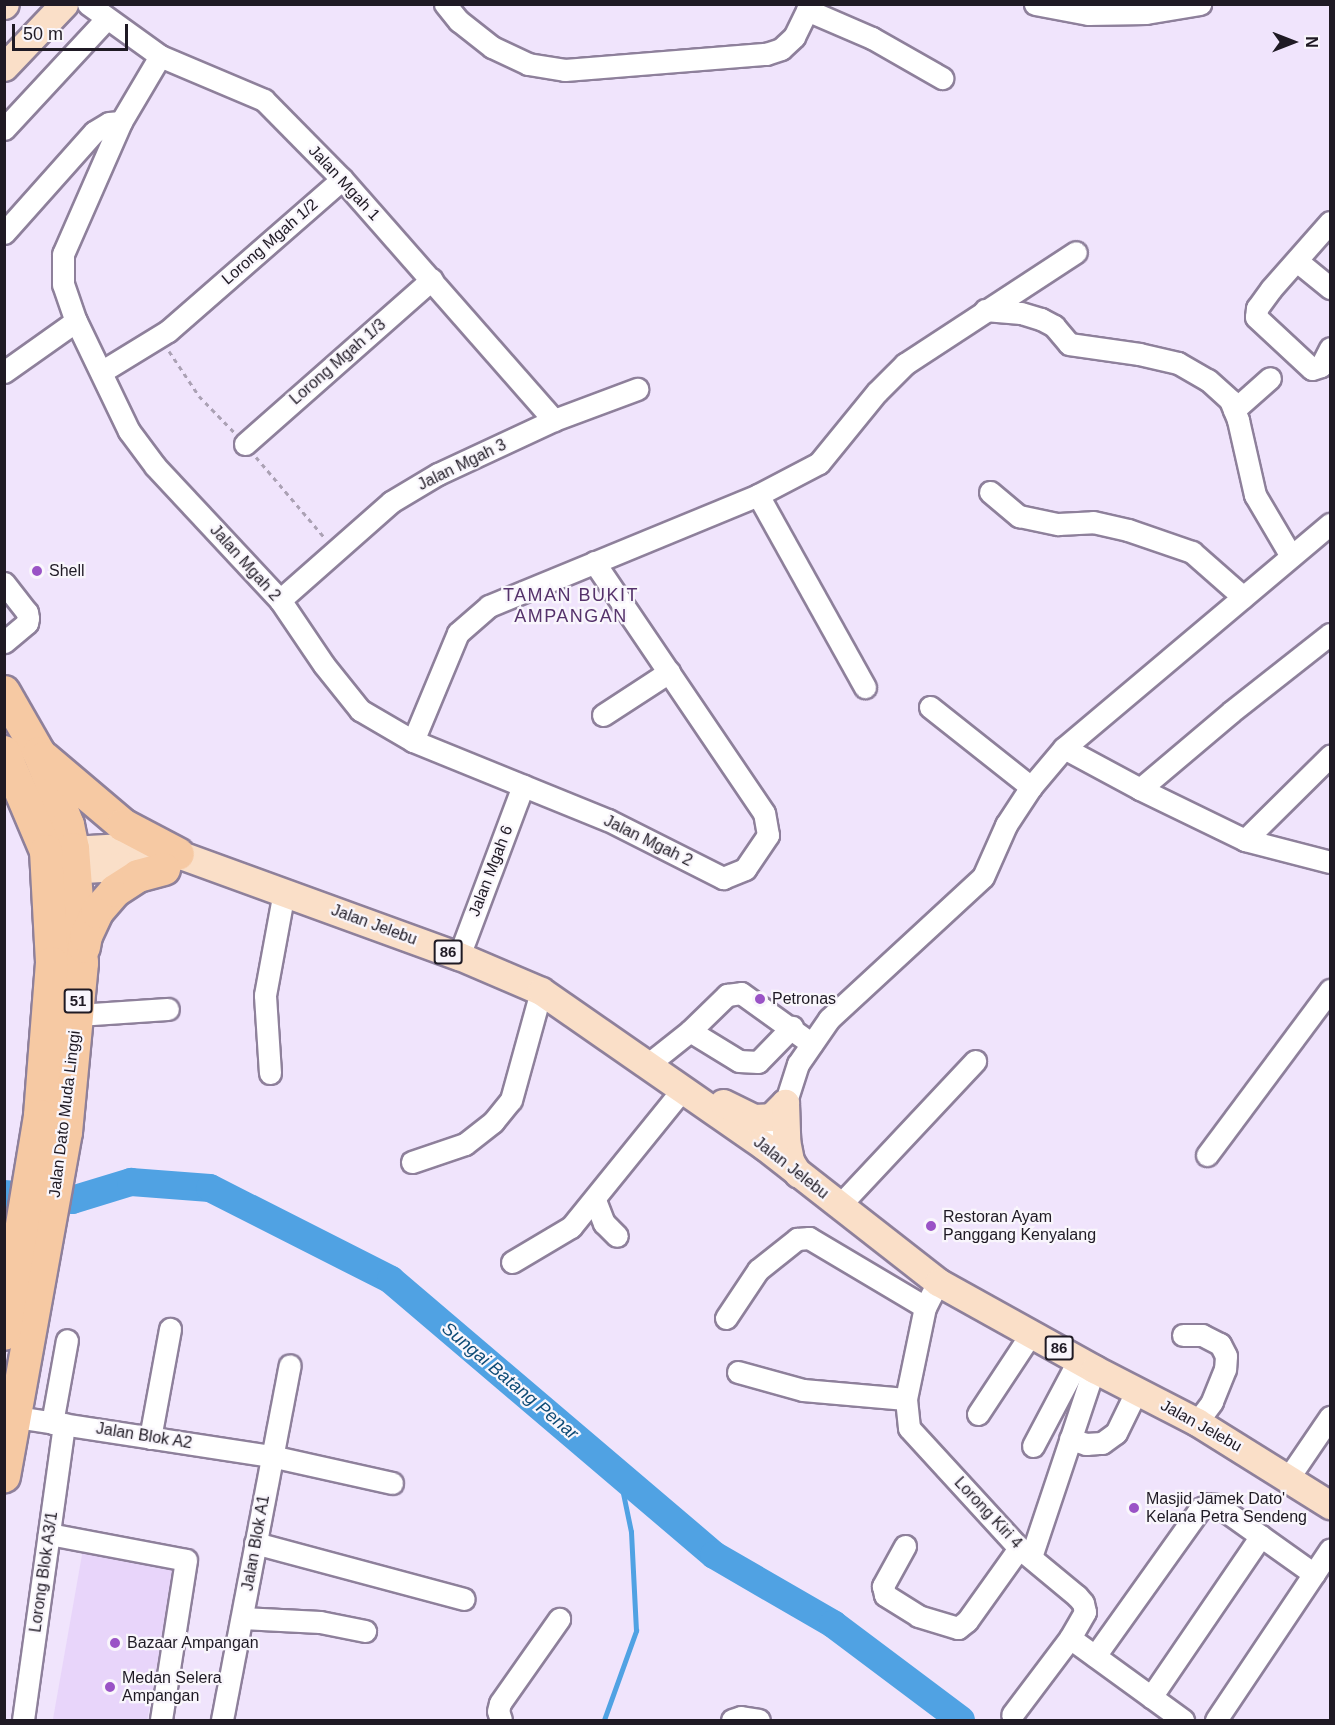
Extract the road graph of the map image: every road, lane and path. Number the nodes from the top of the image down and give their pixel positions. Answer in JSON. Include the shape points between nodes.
{"nodes":[{"id":1,"x":64,"y":4,"type":"edge"},
{"id":2,"x":88,"y":4,"type":"edge"},
{"id":3,"x":445,"y":4,"type":"edge"},
{"id":4,"x":1035,"y":4,"type":"edge"},
{"id":5,"x":1200,"y":4,"type":"edge"},
{"id":6,"x":808,"y":7,"type":"edge"},
{"id":7,"x":106,"y":18,"type":"junction"},
{"id":8,"x":160,"y":56,"type":"junction"},
{"id":9,"x":4,"y":67,"type":"edge"},
{"id":10,"x":942,"y":78,"type":"dead end"},
{"id":11,"x":122,"y":122,"type":"junction"},
{"id":12,"x":4,"y":129,"type":"edge"},
{"id":13,"x":342,"y":179,"type":"junction"},
{"id":14,"x":1330,"y":222,"type":"edge"},
{"id":15,"x":4,"y":233,"type":"edge"},
{"id":16,"x":1076,"y":252,"type":"dead end"},
{"id":17,"x":1297,"y":261,"type":"junction"},
{"id":18,"x":432,"y":279,"type":"junction"},
{"id":19,"x":1330,"y":288,"type":"edge"},
{"id":20,"x":985,"y":310,"type":"junction"},
{"id":21,"x":76,"y":321,"type":"junction"},
{"id":22,"x":1330,"y":348,"type":"edge"},
{"id":23,"x":4,"y":372,"type":"edge"},
{"id":24,"x":101,"y":372,"type":"junction"},
{"id":25,"x":1270,"y":378,"type":"dead end"},
{"id":26,"x":637,"y":389,"type":"dead end"},
{"id":27,"x":1234,"y":410,"type":"junction"},
{"id":28,"x":554,"y":420,"type":"junction"},
{"id":29,"x":245,"y":444,"type":"dead end"},
{"id":30,"x":990,"y":492,"type":"dead end"},
{"id":31,"x":758,"y":495,"type":"junction"},
{"id":32,"x":1330,"y":524,"type":"edge"},
{"id":33,"x":1291,"y":556,"type":"junction"},
{"id":34,"x":594,"y":562,"type":"junction"},
{"id":35,"x":4,"y":583,"type":"edge"},
{"id":36,"x":1243,"y":597,"type":"junction"},
{"id":37,"x":280,"y":600,"type":"junction"},
{"id":38,"x":1330,"y":634,"type":"edge"},
{"id":39,"x":4,"y":642,"type":"edge"},
{"id":40,"x":669,"y":672,"type":"junction"},
{"id":41,"x":865,"y":687,"type":"dead end"},
{"id":42,"x":4,"y":692,"type":"edge"},
{"id":43,"x":930,"y":707,"type":"dead end"},
{"id":44,"x":603,"y":715,"type":"dead end"},
{"id":45,"x":412,"y":741,"type":"junction"},
{"id":46,"x":1064,"y":748,"type":"junction"},
{"id":47,"x":4,"y":752,"type":"edge"},
{"id":48,"x":39,"y":753,"type":"junction"},
{"id":49,"x":1330,"y":756,"type":"edge"},
{"id":50,"x":523,"y":786,"type":"junction"},
{"id":51,"x":1031,"y":787,"type":"junction"},
{"id":52,"x":1140,"y":789,"type":"junction"},
{"id":53,"x":1245,"y":840,"type":"junction"},
{"id":54,"x":61,"y":860,"type":"junction"},
{"id":55,"x":171,"y":862,"type":"junction"},
{"id":56,"x":1330,"y":862,"type":"edge"},
{"id":57,"x":284,"y":891,"type":"junction"},
{"id":58,"x":459,"y":956,"type":"junction"},
{"id":59,"x":82,"y":963,"type":"junction"},
{"id":60,"x":1330,"y":990,"type":"edge"},
{"id":61,"x":541,"y":991,"type":"junction"},
{"id":62,"x":168,"y":1009,"type":"dead end"},
{"id":63,"x":76,"y":1014,"type":"junction"},
{"id":64,"x":792,"y":1027,"type":"junction"},
{"id":65,"x":690,"y":1030,"type":"junction"},
{"id":66,"x":812,"y":1044,"type":"junction"},
{"id":67,"x":975,"y":1061,"type":"dead end"},
{"id":68,"x":270,"y":1073,"type":"dead end"},
{"id":69,"x":663,"y":1078,"type":"junction"},
{"id":70,"x":785,"y":1103,"type":"junction"},
{"id":71,"x":53,"y":1124,"type":"junction"},
{"id":72,"x":764,"y":1146,"type":"junction"},
{"id":73,"x":1207,"y":1155,"type":"dead end"},
{"id":74,"x":412,"y":1162,"type":"dead end"},
{"id":75,"x":798,"y":1174,"type":"junction"},
{"id":76,"x":595,"y":1200,"type":"junction"},
{"id":77,"x":839,"y":1206,"type":"junction"},
{"id":78,"x":617,"y":1236,"type":"dead end"},
{"id":79,"x":32,"y":1256,"type":"junction"},
{"id":80,"x":512,"y":1262,"type":"dead end"},
{"id":81,"x":938,"y":1282,"type":"junction"},
{"id":82,"x":925,"y":1307,"type":"junction"},
{"id":83,"x":726,"y":1318,"type":"dead end"},
{"id":84,"x":170,"y":1329,"type":"dead end"},
{"id":85,"x":1032,"y":1332,"type":"junction"},
{"id":86,"x":4,"y":1334,"type":"edge"},
{"id":87,"x":1183,"y":1335,"type":"dead end"},
{"id":88,"x":67,"y":1340,"type":"dead end"},
{"id":89,"x":1086,"y":1364,"type":"junction"},
{"id":90,"x":290,"y":1365,"type":"dead end"},
{"id":91,"x":738,"y":1372,"type":"dead end"},
{"id":92,"x":1136,"y":1392,"type":"junction"},
{"id":93,"x":906,"y":1399,"type":"junction"},
{"id":94,"x":978,"y":1414,"type":"dead end"},
{"id":95,"x":16,"y":1417,"type":"junction"},
{"id":96,"x":1330,"y":1417,"type":"edge"},
{"id":97,"x":1197,"y":1422,"type":"junction"},
{"id":98,"x":58,"y":1424,"type":"junction"},
{"id":99,"x":150,"y":1438,"type":"junction"},
{"id":100,"x":1070,"y":1439,"type":"junction"},
{"id":101,"x":1033,"y":1446,"type":"dead end"},
{"id":102,"x":271,"y":1456,"type":"junction"},
{"id":103,"x":4,"y":1476,"type":"edge"},
{"id":104,"x":1289,"y":1476,"type":"junction"},
{"id":105,"x":393,"y":1484,"type":"dead end"},
{"id":106,"x":1330,"y":1505,"type":"edge"},
{"id":107,"x":49,"y":1534,"type":"junction"},
{"id":108,"x":1261,"y":1536,"type":"junction"},
{"id":109,"x":255,"y":1543,"type":"junction"},
{"id":110,"x":905,"y":1546,"type":"dead end"},
{"id":111,"x":1330,"y":1550,"type":"edge"},
{"id":112,"x":1025,"y":1552,"type":"junction"},
{"id":113,"x":1314,"y":1574,"type":"junction"},
{"id":114,"x":464,"y":1599,"type":"dead end"},
{"id":115,"x":242,"y":1618,"type":"junction"},
{"id":116,"x":559,"y":1619,"type":"dead end"},
{"id":117,"x":365,"y":1631,"type":"dead end"},
{"id":118,"x":1070,"y":1638,"type":"junction"},
{"id":119,"x":1095,"y":1656,"type":"junction"},
{"id":120,"x":1151,"y":1697,"type":"junction"},
{"id":121,"x":1012,"y":1715,"type":"dead end"},
{"id":122,"x":24,"y":1720,"type":"edge"},
{"id":123,"x":161,"y":1720,"type":"edge"},
{"id":124,"x":222,"y":1720,"type":"edge"},
{"id":125,"x":501,"y":1720,"type":"edge"},
{"id":126,"x":732,"y":1720,"type":"edge"},
{"id":127,"x":759,"y":1720,"type":"edge"},
{"id":128,"x":1183,"y":1720,"type":"edge"},
{"id":129,"x":1216,"y":1720,"type":"edge"}],
"edges":[{"from":1,"to":9,"type":"main road"},
{"from":2,"to":7,"type":"street","name":"Jalan Mgah 1"},
{"from":3,"to":6,"type":"street","via":[[459,21],[492,47],[528,64],[565,70],[766,54],[781,49],[794,37]]},
{"from":4,"to":5,"type":"street","via":[[1088,14],[1146,13]]},
{"from":6,"to":10,"type":"street"},
{"from":7,"to":8,"type":"street","name":"Jalan Mgah 1"},
{"from":7,"to":12,"type":"street"},
{"from":8,"to":11,"type":"street","name":"Jalan Mgah 2"},
{"from":8,"to":13,"type":"street","name":"Jalan Mgah 1","via":[[264,100]]},
{"from":11,"to":15,"type":"street","via":[[109,123],[94,132]]},
{"from":11,"to":21,"type":"street","name":"Jalan Mgah 2","via":[[63,254],[63,284]]},
{"from":13,"to":18,"type":"street","name":"Jalan Mgah 1"},
{"from":13,"to":24,"type":"street","name":"Lorong Mgah 1/2","via":[[160,337]]},
{"from":14,"to":17,"type":"street"},
{"from":16,"to":20,"type":"street"},
{"from":17,"to":19,"type":"street"},
{"from":17,"to":22,"type":"street","via":[[1257,308],[1256,317],[1312,369],[1321,366]]},
{"from":18,"to":28,"type":"street","name":"Jalan Mgah 1"},
{"from":18,"to":29,"type":"street","name":"Lorong Mgah 1/3"},
{"from":20,"to":27,"type":"street","via":[[1041,319],[1054,326],[1069,344],[1178,363],[1208,380],[1230,400]]},
{"from":20,"to":31,"type":"street","via":[[905,364],[819,464]]},
{"from":21,"to":23,"type":"street"},
{"from":21,"to":24,"type":"street","name":"Jalan Mgah 2"},
{"from":24,"to":37,"type":"street","name":"Jalan Mgah 2","via":[[129,431],[155,465]]},
{"from":25,"to":27,"type":"street"},
{"from":26,"to":28,"type":"street","name":"Jalan Mgah 3"},
{"from":27,"to":33,"type":"street","via":[[1255,495]]},
{"from":28,"to":37,"type":"street","name":"Jalan Mgah 3","via":[[438,474],[391,502]]},
{"from":30,"to":36,"type":"street","via":[[1018,516],[1058,524],[1093,522],[1191,552]]},
{"from":31,"to":34,"type":"street"},
{"from":31,"to":41,"type":"street"},
{"from":32,"to":33,"type":"street"},
{"from":33,"to":36,"type":"street"},
{"from":34,"to":40,"type":"street"},
{"from":34,"to":45,"type":"street","via":[[489,606],[458,633]]},
{"from":35,"to":39,"type":"street","via":[[28,618]]},
{"from":36,"to":46,"type":"street"},
{"from":37,"to":45,"type":"street","name":"Jalan Mgah 2","via":[[360,710]]},
{"from":38,"to":52,"type":"street"},
{"from":40,"to":44,"type":"street"},
{"from":40,"to":50,"type":"street","name":"Jalan Mgah 2","via":[[764,813],[768,835],[745,869],[723,878],[608,820]]},
{"from":42,"to":48,"type":"highway","name":"Jalan Dato Muda Linggi","number":"51"},
{"from":43,"to":51,"type":"street"},
{"from":45,"to":50,"type":"street","name":"Jalan Mgah 2"},
{"from":46,"to":51,"type":"street"},
{"from":46,"to":52,"type":"street"},
{"from":47,"to":54,"type":"highway","name":"Jalan Dato Muda Linggi","number":"51"},
{"from":48,"to":54,"type":"highway","name":"Jalan Dato Muda Linggi","number":"51","via":[[68,825]]},
{"from":48,"to":55,"type":"highway"},
{"from":49,"to":53,"type":"street"},
{"from":50,"to":58,"type":"street","name":"Jalan Mgah 6"},
{"from":51,"to":66,"type":"street","via":[[1006,825],[983,877],[829,1019]]},
{"from":52,"to":53,"type":"street"},
{"from":53,"to":56,"type":"street"},
{"from":54,"to":55,"type":"main road","name":"Jalan Jelebu","number":"86","via":[[123,847]]},
{"from":54,"to":59,"type":"highway","name":"Jalan Dato Muda Linggi","number":"51"},
{"from":54,"to":71,"type":"highway","name":"Jalan Dato Muda Linggi","number":"51","via":[[52,963]]},
{"from":55,"to":57,"type":"main road","name":"Jalan Jelebu","number":"86","via":[[232,873]]},
{"from":55,"to":59,"type":"highway","via":[[115,891],[97,912],[86,936]]},
{"from":57,"to":58,"type":"main road","name":"Jalan Jelebu","number":"86"},
{"from":57,"to":68,"type":"street","via":[[265,995]]},
{"from":58,"to":61,"type":"main road","name":"Jalan Jelebu","number":"86"},
{"from":59,"to":63,"type":"highway","name":"Jalan Dato Muda Linggi","number":"51"},
{"from":60,"to":73,"type":"street"},
{"from":61,"to":69,"type":"main road","name":"Jalan Jelebu","number":"86"},
{"from":61,"to":74,"type":"street","via":[[511,1100],[493,1122],[465,1144]]},
{"from":62,"to":63,"type":"street"},
{"from":63,"to":71,"type":"highway","name":"Jalan Dato Muda Linggi","number":"51"},
{"from":64,"to":65,"type":"street","via":[[759,1062],[739,1061]]},
{"from":64,"to":65,"type":"street","via":[[741,993],[727,995]]},
{"from":64,"to":66,"type":"street"},
{"from":65,"to":69,"type":"street"},
{"from":66,"to":70,"type":"street","via":[[798,1064]]},
{"from":67,"to":77,"type":"street"},
{"from":69,"to":70,"type":"main road","via":[[754,1118],[771,1117]]},
{"from":69,"to":72,"type":"main road","name":"Jalan Jelebu","number":"86"},
{"from":69,"to":76,"type":"street"},
{"from":70,"to":72,"type":"street"},
{"from":70,"to":75,"type":"main road","via":[[786,1140],[790,1161]]},
{"from":71,"to":79,"type":"highway","name":"Jalan Dato Muda Linggi","number":"51"},
{"from":72,"to":75,"type":"main road","name":"Jalan Jelebu","number":"86"},
{"from":75,"to":77,"type":"main road","name":"Jalan Jelebu","number":"86"},
{"from":76,"to":78,"type":"street","via":[[604,1223]]},
{"from":76,"to":80,"type":"street","via":[[571,1227]]},
{"from":77,"to":81,"type":"main road","name":"Jalan Jelebu","number":"86"},
{"from":79,"to":86,"type":"highway","name":"Jalan Dato Muda Linggi","number":"51"},
{"from":79,"to":95,"type":"highway","name":"Jalan Dato Muda Linggi","number":"51"},
{"from":81,"to":82,"type":"street","name":"Lorong Kiri 4"},
{"from":81,"to":85,"type":"main road","name":"Jalan Jelebu","number":"86"},
{"from":82,"to":83,"type":"street","via":[[808,1238],[797,1239],[758,1270]]},
{"from":82,"to":93,"type":"street","name":"Lorong Kiri 4"},
{"from":84,"to":99,"type":"street"},
{"from":85,"to":89,"type":"main road","name":"Jalan Jelebu","number":"86"},
{"from":85,"to":94,"type":"street"},
{"from":87,"to":97,"type":"street","via":[[1202,1335],[1220,1344],[1226,1356],[1212,1402]]},
{"from":88,"to":98,"type":"street","name":"Lorong Blok A3/1"},
{"from":89,"to":92,"type":"main road","name":"Jalan Jelebu","number":"86"},
{"from":89,"to":100,"type":"street"},
{"from":89,"to":101,"type":"street"},
{"from":90,"to":102,"type":"street","name":"Jalan Blok A1"},
{"from":91,"to":93,"type":"street","via":[[803,1390]]},
{"from":92,"to":97,"type":"main road","name":"Jalan Jelebu","number":"86"},
{"from":92,"to":100,"type":"street","via":[[1116,1433],[1102,1443]]},
{"from":93,"to":112,"type":"street","name":"Lorong Kiri 4","via":[[909,1428]]},
{"from":95,"to":98,"type":"street","name":"Jalan Blok A2"},
{"from":95,"to":103,"type":"highway","name":"Jalan Dato Muda Linggi","number":"51"},
{"from":96,"to":104,"type":"street"},
{"from":97,"to":104,"type":"main road","name":"Jalan Jelebu","number":"86"},
{"from":98,"to":99,"type":"street","name":"Jalan Blok A2"},
{"from":98,"to":107,"type":"street","name":"Lorong Blok A3/1"},
{"from":99,"to":102,"type":"street","name":"Jalan Blok A2"},
{"from":100,"to":112,"type":"street"},
{"from":102,"to":105,"type":"street","name":"Jalan Blok A2"},
{"from":102,"to":109,"type":"street","name":"Jalan Blok A1"},
{"from":104,"to":106,"type":"main road","name":"Jalan Jelebu","number":"86"},
{"from":107,"to":122,"type":"street","name":"Lorong Blok A3/1"},
{"from":107,"to":123,"type":"street","via":[[186,1560]]},
{"from":108,"to":113,"type":"street"},
{"from":108,"to":119,"type":"street","via":[[1217,1505],[1200,1509]]},
{"from":108,"to":120,"type":"street"},
{"from":109,"to":114,"type":"street"},
{"from":109,"to":115,"type":"street","name":"Jalan Blok A1"},
{"from":110,"to":112,"type":"street","via":[[883,1586],[885,1595],[918,1616],[958,1628]]},
{"from":111,"to":113,"type":"street"},
{"from":112,"to":118,"type":"street","name":"Lorong Kiri 4","via":[[1083,1603],[1085,1612]]},
{"from":113,"to":129,"type":"street"},
{"from":115,"to":117,"type":"street","via":[[320,1622]]},
{"from":115,"to":124,"type":"street","name":"Jalan Blok A1"},
{"from":116,"to":125,"type":"street","via":[[500,1703]]},
{"from":118,"to":119,"type":"street"},
{"from":118,"to":121,"type":"street","name":"Lorong Kiri 4"},
{"from":119,"to":120,"type":"street"},
{"from":120,"to":128,"type":"street"},
{"from":126,"to":127,"type":"street"}]}
